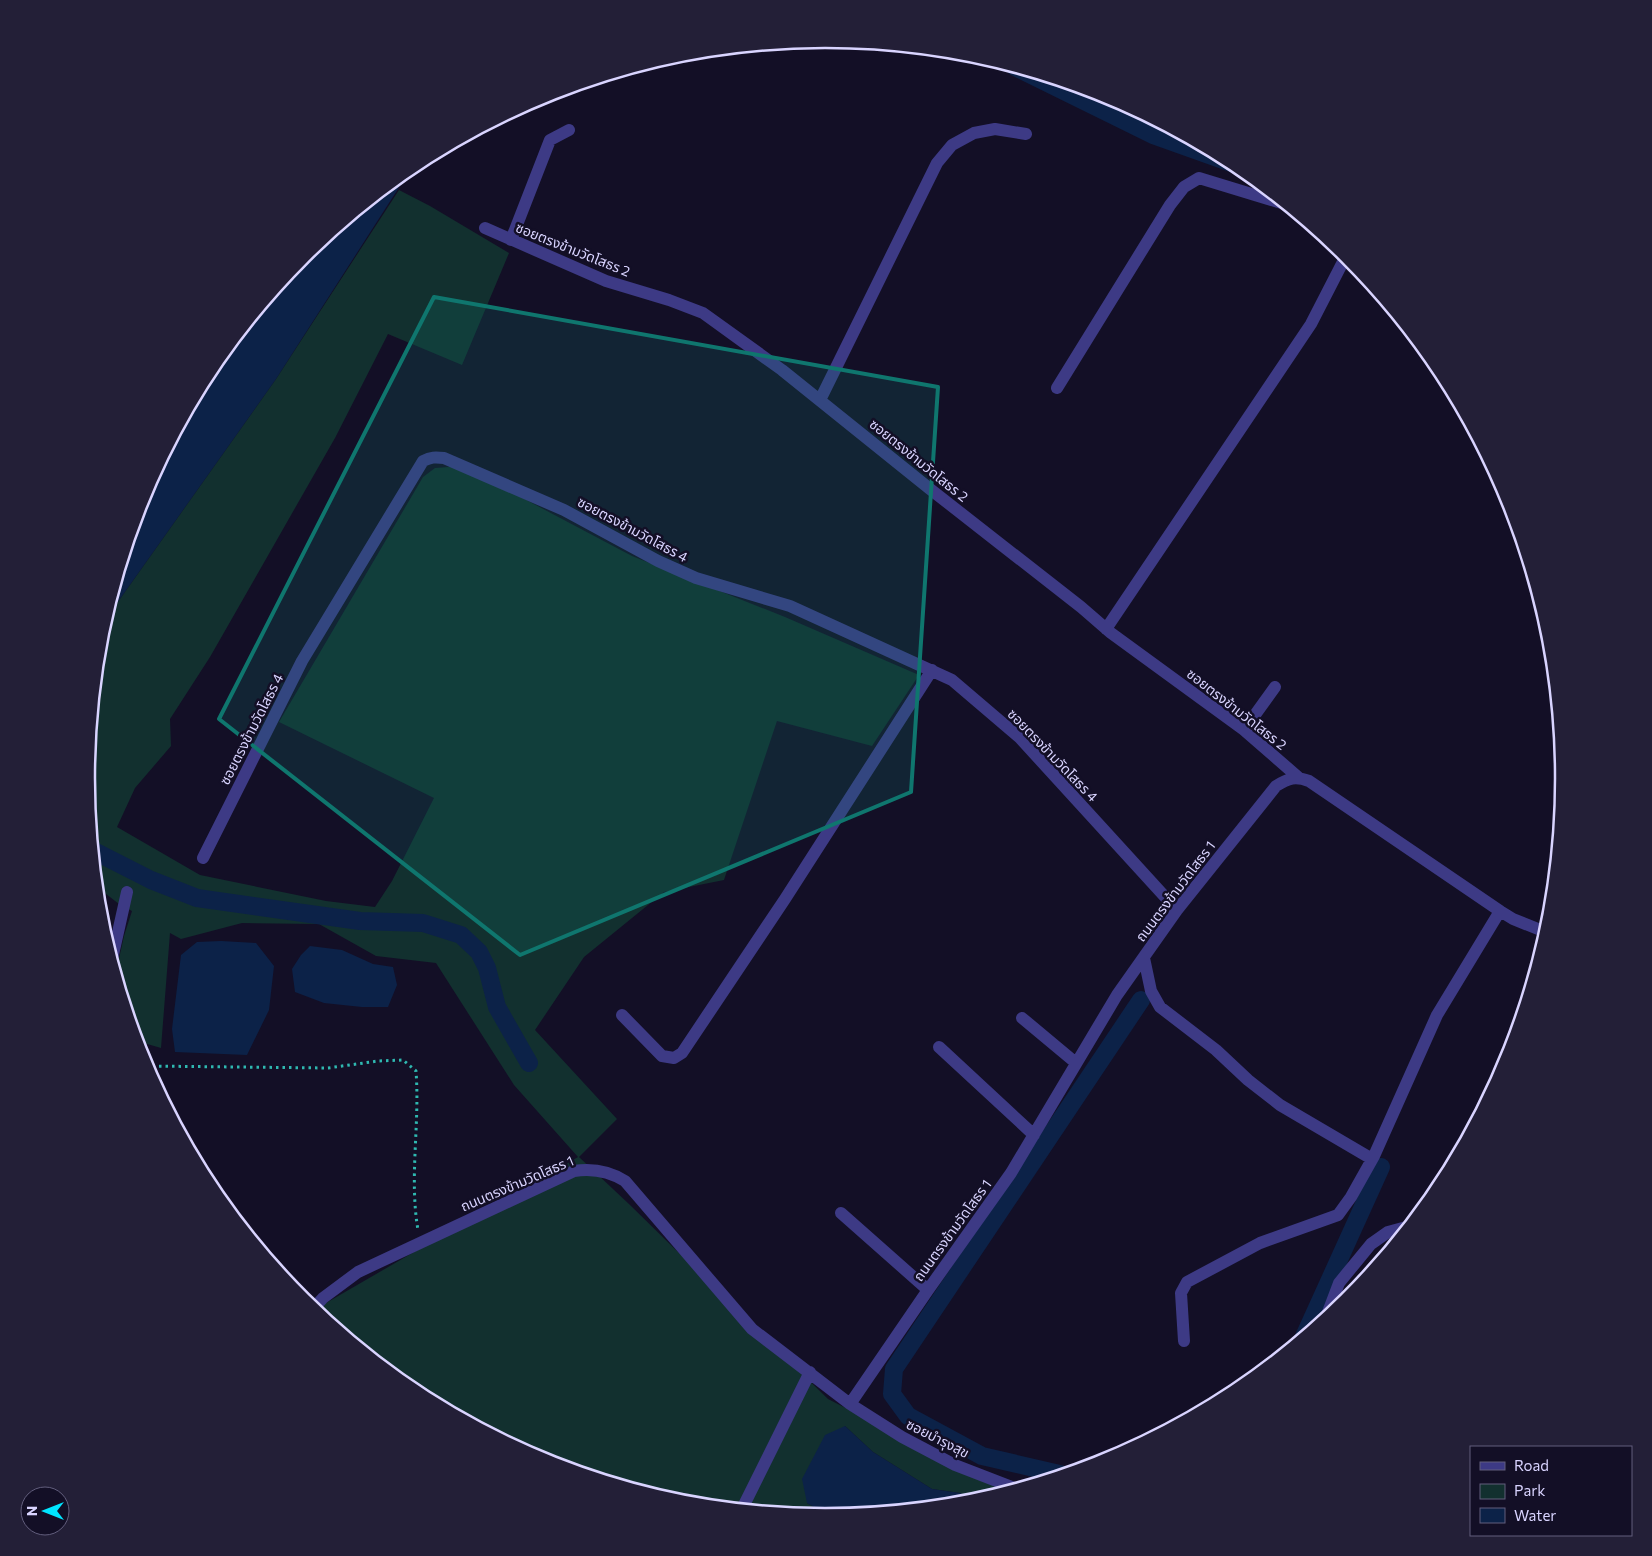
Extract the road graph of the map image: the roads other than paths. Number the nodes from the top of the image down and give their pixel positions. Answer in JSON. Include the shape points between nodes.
{"nodes":[{"id":1,"x":569,"y":130,"type":"dead end"},
{"id":2,"x":1026,"y":134,"type":"dead end"},
{"id":3,"x":1274,"y":201,"type":"edge"},
{"id":4,"x":485,"y":228,"type":"dead end"},
{"id":5,"x":511,"y":240,"type":"junction"},
{"id":6,"x":1343,"y":261,"type":"edge"},
{"id":7,"x":1057,"y":388,"type":"dead end"},
{"id":8,"x":820,"y":400,"type":"junction"},
{"id":9,"x":1106,"y":629,"type":"junction"},
{"id":10,"x":932,"y":670,"type":"junction"},
{"id":11,"x":1275,"y":687,"type":"dead end"},
{"id":12,"x":1244,"y":730,"type":"junction"},
{"id":13,"x":1298,"y":777,"type":"junction"},
{"id":14,"x":203,"y":858,"type":"dead end"},
{"id":15,"x":127,"y":892,"type":"dead end"},
{"id":16,"x":1177,"y":910,"type":"junction"},
{"id":17,"x":1500,"y":911,"type":"junction"},
{"id":18,"x":1540,"y":930,"type":"edge"},
{"id":19,"x":115,"y":945,"type":"edge"},
{"id":20,"x":1144,"y":958,"type":"junction"},
{"id":21,"x":622,"y":1015,"type":"dead end"},
{"id":22,"x":1022,"y":1018,"type":"dead end"},
{"id":23,"x":939,"y":1047,"type":"dead end"},
{"id":24,"x":1076,"y":1063,"type":"junction"},
{"id":25,"x":1034,"y":1135,"type":"junction"},
{"id":26,"x":1372,"y":1159,"type":"junction"},
{"id":27,"x":841,"y":1213,"type":"dead end"},
{"id":28,"x":1402,"y":1228,"type":"edge"},
{"id":29,"x":928,"y":1290,"type":"junction"},
{"id":30,"x":318,"y":1303,"type":"edge"},
{"id":31,"x":1330,"y":1307,"type":"edge"},
{"id":32,"x":1184,"y":1342,"type":"dead end"},
{"id":33,"x":810,"y":1372,"type":"junction"},
{"id":34,"x":850,"y":1404,"type":"junction"},
{"id":35,"x":1008,"y":1486,"type":"edge"},
{"id":36,"x":745,"y":1503,"type":"edge"}],
"edges":[{"from":1,"to":5,"type":"street","via":[[550,140]]},
{"from":2,"to":8,"type":"street","via":[[995,129],[974,132],[952,144],[937,163]]},
{"from":3,"to":7,"type":"street","via":[[1199,178],[1184,187]]},
{"from":4,"to":5,"type":"street","name":"ซอยตรงข้ามวัดโสธร 2"},
{"from":5,"to":8,"type":"street","name":"ซอยตรงข้ามวัดโสธร 2","via":[[606,280],[703,313]]},
{"from":6,"to":9,"type":"street","via":[[1311,324]]},
{"from":8,"to":9,"type":"street","name":"ซอยตรงข้ามวัดโสธร 2"},
{"from":9,"to":12,"type":"street","name":"ซอยตรงข้ามวัดโสธร 2"},
{"from":10,"to":14,"type":"street","name":"ซอยตรงข้ามวัดโสธร 4","via":[[790,606],[696,578],[564,510],[444,458],[430,457],[423,461],[302,661]]},
{"from":10,"to":16,"type":"street","name":"ซอยตรงข้ามวัดโสธร 4","via":[[952,680],[1020,738]]},
{"from":10,"to":21,"type":"street","via":[[682,1053],[674,1058],[662,1056]]},
{"from":11,"to":12,"type":"street"},
{"from":12,"to":13,"type":"street","name":"ซอยตรงข้ามวัดโสธร 2"},
{"from":13,"to":16,"type":"street","name":"ถนนตรงข้ามวัดโสธร 1","via":[[1276,786]]},
{"from":13,"to":17,"type":"street","via":[[1309,781]]},
{"from":15,"to":19,"type":"street"},
{"from":16,"to":20,"type":"street","name":"ถนนตรงข้ามวัดโสธร 1"},
{"from":17,"to":18,"type":"street"},
{"from":17,"to":26,"type":"street","via":[[1437,1015]]},
{"from":20,"to":24,"type":"street","name":"ถนนตรงข้ามวัดโสธร 1","via":[[1117,995]]},
{"from":20,"to":26,"type":"street","via":[[1151,992],[1160,1007],[1280,1105]]},
{"from":22,"to":24,"type":"street"},
{"from":23,"to":25,"type":"street"},
{"from":24,"to":25,"type":"street","name":"ถนนตรงข้ามวัดโสธร 1"},
{"from":25,"to":29,"type":"street","name":"ถนนตรงข้ามวัดโสธร 1","via":[[1012,1173]]},
{"from":26,"to":32,"type":"street","via":[[1338,1215],[1260,1243],[1187,1282],[1181,1293]]},
{"from":27,"to":29,"type":"street"},
{"from":28,"to":31,"type":"street","via":[[1388,1232],[1371,1244],[1339,1283]]},
{"from":29,"to":34,"type":"street","name":"ถนนตรงข้ามวัดโสธร 1"},
{"from":30,"to":33,"type":"street","name":"ถนนตรงข้ามวัดโสธร 1","via":[[358,1272],[574,1171],[588,1169],[626,1181],[752,1330]]},
{"from":33,"to":34,"type":"street","name":"ถนนตรงข้ามวัดโสธร 1"},
{"from":33,"to":36,"type":"street"},
{"from":34,"to":35,"type":"street","name":"ซอยบำรุงสุข","via":[[955,1465]]}]}
